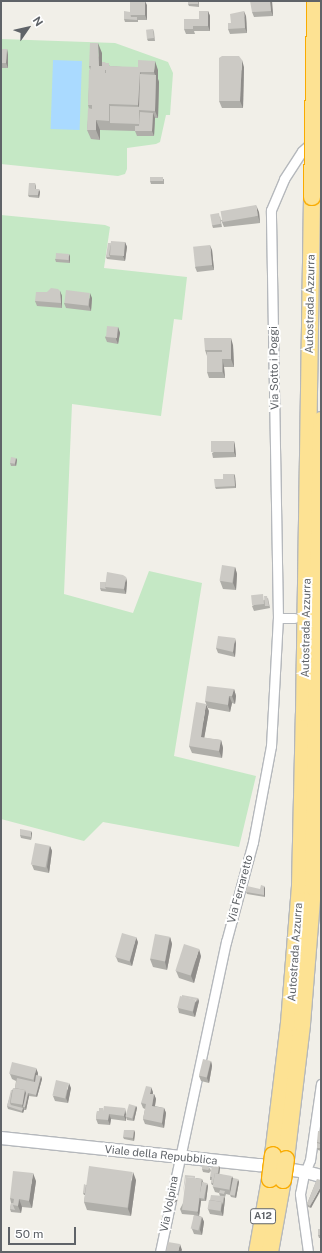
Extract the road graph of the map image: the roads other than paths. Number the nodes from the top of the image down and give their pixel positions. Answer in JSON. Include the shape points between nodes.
{"nodes":[{"id":1,"x":315,"y":1,"type":"edge"},
{"id":2,"x":321,"y":134,"type":"edge"},
{"id":3,"x":321,"y":420,"type":"edge"},
{"id":4,"x":278,"y":618,"type":"junction"},
{"id":5,"x":294,"y":618,"type":"dead end"},
{"id":6,"x":321,"y":1084,"type":"edge"},
{"id":7,"x":1,"y":1138,"type":"edge"},
{"id":8,"x":179,"y":1156,"type":"junction"},
{"id":9,"x":279,"y":1157,"type":"junction"},
{"id":10,"x":306,"y":1172,"type":"junction"},
{"id":11,"x":321,"y":1176,"type":"edge"},
{"id":12,"x":276,"y":1180,"type":"junction"},
{"id":13,"x":160,"y":1252,"type":"edge"},
{"id":14,"x":257,"y":1252,"type":"edge"},
{"id":15,"x":270,"y":1252,"type":"edge"},
{"id":16,"x":308,"y":1252,"type":"edge"}],
"edges":[{"from":1,"to":9,"type":"highway","name":"Autostrada Azzurra","number":"A12","bridge":true,"via":[[300,886]]},
{"from":2,"to":4,"type":"street","name":"Via Sotto i Poggi","via":[[302,151],[284,179],[271,210]]},
{"from":3,"to":9,"type":"highway","name":"Autostrada Azzurra","number":"A12","via":[[313,887],[302,1024]]},
{"from":4,"to":5,"type":"street"},
{"from":4,"to":8,"type":"street","name":"Via Ferraretto","via":[[271,746],[253,842],[226,942]]},
{"from":6,"to":10,"type":"street"},
{"from":7,"to":8,"type":"main road","name":"Viale della Repubblica"},
{"from":8,"to":10,"type":"main road","name":"Viale della Repubblica","via":[[260,1164]]},
{"from":8,"to":13,"type":"street","name":"Via Volpina"},
{"from":9,"to":12,"type":"highway","name":"Autostrada Azzurra","number":"A12","bridge":true},
{"from":10,"to":11,"type":"main road","name":"Viale della Repubblica"},
{"from":10,"to":16,"type":"street","via":[[300,1194]]},
{"from":12,"to":14,"type":"highway","name":"Autostrada Azzurra","number":"A12"},
{"from":12,"to":15,"type":"highway","name":"Autostrada Azzurra","number":"A12"}]}
